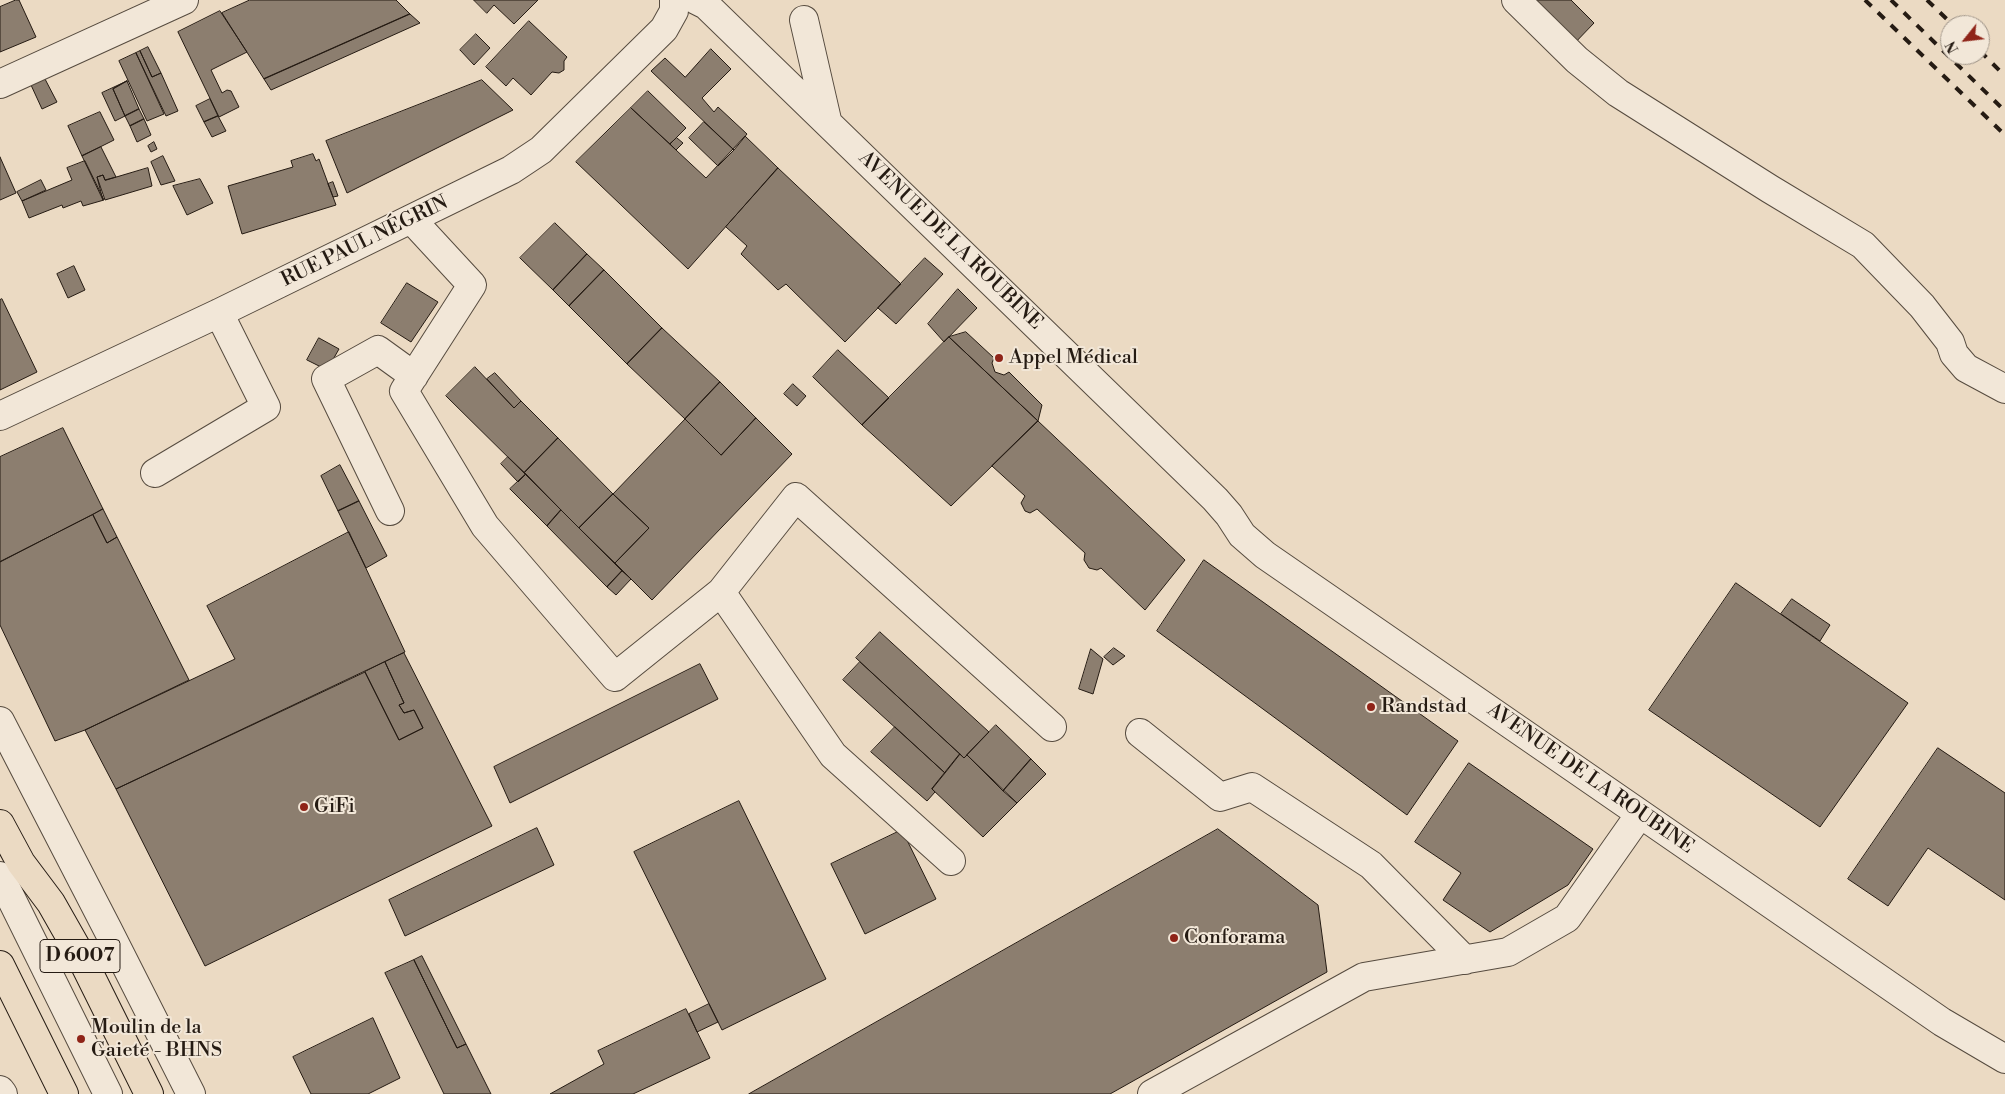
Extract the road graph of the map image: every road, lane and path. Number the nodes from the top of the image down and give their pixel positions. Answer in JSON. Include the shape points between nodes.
{"nodes":[{"id":1,"x":184,"y":0,"type":"edge"},
{"id":2,"x":674,"y":0,"type":"edge"},
{"id":3,"x":696,"y":0,"type":"edge"},
{"id":4,"x":1516,"y":0,"type":"edge"},
{"id":5,"x":804,"y":20,"type":"dead end"},
{"id":6,"x":0,"y":84,"type":"edge"},
{"id":7,"x":826,"y":120,"type":"junction"},
{"id":8,"x":412,"y":220,"type":"junction"},
{"id":9,"x":219,"y":314,"type":"junction"},
{"id":10,"x":414,"y":376,"type":"junction"},
{"id":11,"x":2005,"y":389,"type":"edge"},
{"id":12,"x":0,"y":416,"type":"edge"},
{"id":13,"x":154,"y":474,"type":"dead end"},
{"id":14,"x":390,"y":511,"type":"dead end"},
{"id":15,"x":720,"y":592,"type":"junction"},
{"id":16,"x":0,"y":721,"type":"edge"},
{"id":17,"x":1052,"y":727,"type":"dead end"},
{"id":18,"x":1140,"y":733,"type":"dead end"},
{"id":19,"x":1640,"y":814,"type":"junction"},
{"id":20,"x":0,"y":824,"type":"edge"},
{"id":21,"x":951,"y":861,"type":"dead end"},
{"id":22,"x":0,"y":876,"type":"edge"},
{"id":23,"x":1466,"y":960,"type":"junction"},
{"id":24,"x":0,"y":965,"type":"edge"},
{"id":25,"x":2005,"y":1059,"type":"edge"},
{"id":26,"x":0,"y":1090,"type":"edge"},
{"id":27,"x":3,"y":1094,"type":"edge"},
{"id":28,"x":64,"y":1094,"type":"edge"},
{"id":29,"x":108,"y":1094,"type":"edge"},
{"id":30,"x":149,"y":1094,"type":"edge"},
{"id":31,"x":191,"y":1094,"type":"edge"},
{"id":32,"x":1152,"y":1094,"type":"edge"}],
"edges":[{"from":1,"to":6,"type":"street"},
{"from":2,"to":8,"type":"street","name":"RUE PAUL NÉGRIN","via":[[674,11],[664,29],[541,150],[511,170]]},
{"from":3,"to":7,"type":"street","name":"AVENUE DE LA ROUBINE","via":[[706,4]]},
{"from":4,"to":11,"type":"street","via":[[1577,60],[1618,93],[1863,245],[1922,306],[1966,368]]},
{"from":5,"to":7,"type":"street"},
{"from":7,"to":19,"type":"street","name":"AVENUE DE LA ROUBINE","via":[[1215,499],[1242,535],[1265,555]]},
{"from":8,"to":9,"type":"street","name":"RUE PAUL NÉGRIN"},
{"from":8,"to":10,"type":"street","via":[[472,286]]},
{"from":9,"to":12,"type":"street","name":"RUE PAUL NÉGRIN"},
{"from":9,"to":13,"type":"street","via":[[266,407]]},
{"from":10,"to":14,"type":"street","via":[[378,350],[326,379]]},
{"from":10,"to":15,"type":"street","via":[[404,391],[485,526],[615,677]]},
{"from":15,"to":17,"type":"street","via":[[796,498]]},
{"from":15,"to":21,"type":"street","via":[[833,755]]},
{"from":16,"to":31,"type":"street"},
{"from":18,"to":23,"type":"street","via":[[1220,797],[1252,788],[1372,865]]},
{"from":19,"to":23,"type":"street","via":[[1567,918],[1508,952]]},
{"from":19,"to":25,"type":"street","name":"AVENUE DE LA ROUBINE","via":[[1942,1022]]},
{"from":20,"to":30,"type":"main road","number":"D 6007","via":[[21,863],[51,903],[76,947]]},
{"from":22,"to":29,"type":"street"},
{"from":23,"to":32,"type":"street","via":[[1364,977]]},
{"from":24,"to":28,"type":"main road"},
{"from":26,"to":27,"type":"street"}]}
